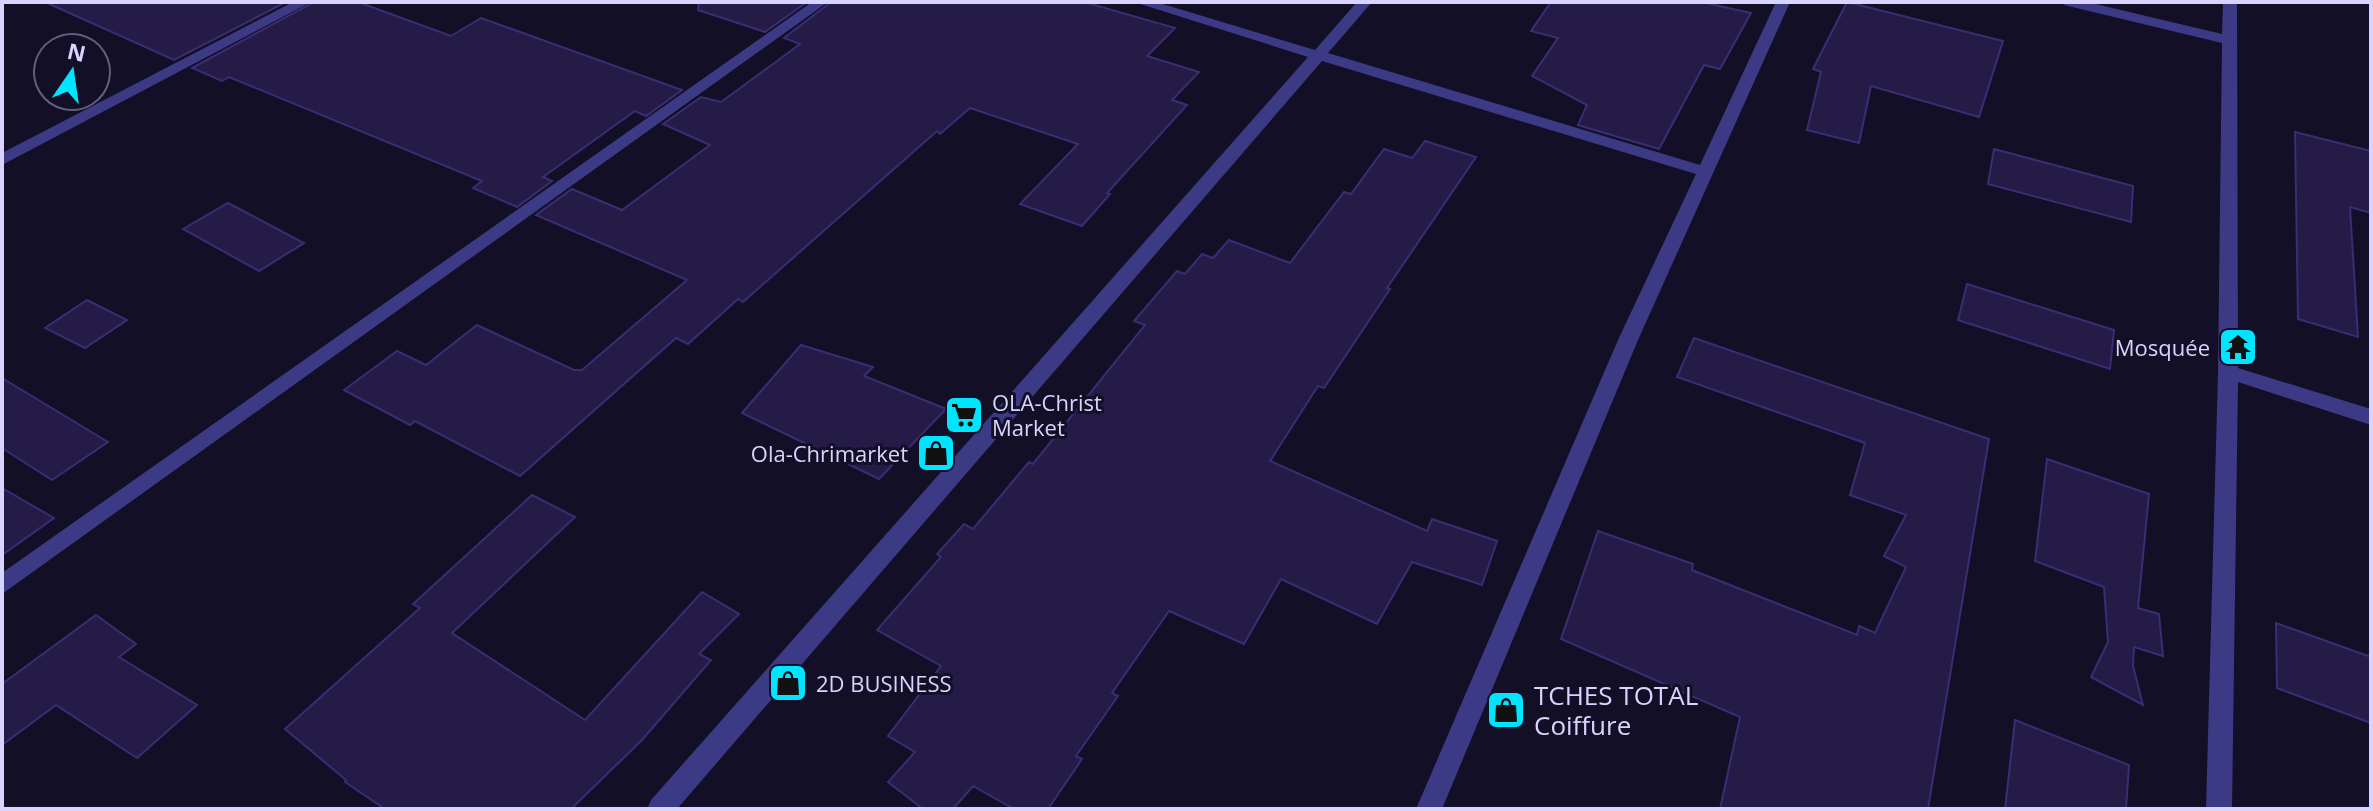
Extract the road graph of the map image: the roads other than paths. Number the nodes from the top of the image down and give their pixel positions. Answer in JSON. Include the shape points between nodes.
{"nodes":[{"id":1,"x":304,"y":2,"type":"edge"},
{"id":2,"x":821,"y":2,"type":"edge"},
{"id":3,"x":1141,"y":2,"type":"edge"},
{"id":4,"x":1365,"y":2,"type":"edge"},
{"id":5,"x":1783,"y":2,"type":"edge"},
{"id":6,"x":2069,"y":2,"type":"edge"},
{"id":7,"x":2230,"y":2,"type":"edge"},
{"id":8,"x":2230,"y":40,"type":"junction"},
{"id":9,"x":1318,"y":55,"type":"junction"},
{"id":10,"x":2,"y":160,"type":"edge"},
{"id":11,"x":1703,"y":171,"type":"junction"},
{"id":12,"x":2228,"y":372,"type":"junction"},
{"id":13,"x":2371,"y":417,"type":"edge"},
{"id":14,"x":2,"y":585,"type":"edge"},
{"id":15,"x":660,"y":809,"type":"edge"},
{"id":16,"x":1429,"y":809,"type":"edge"},
{"id":17,"x":2219,"y":809,"type":"edge"}],
"edges":[{"from":1,"to":10,"type":"street"},
{"from":2,"to":14,"type":"street"},
{"from":3,"to":9,"type":"street"},
{"from":4,"to":9,"type":"street"},
{"from":5,"to":11,"type":"street"},
{"from":6,"to":8,"type":"street"},
{"from":7,"to":8,"type":"street"},
{"from":8,"to":12,"type":"street"},
{"from":9,"to":11,"type":"street"},
{"from":9,"to":15,"type":"street"},
{"from":11,"to":16,"type":"street"},
{"from":12,"to":13,"type":"street"},
{"from":12,"to":17,"type":"street"}]}
